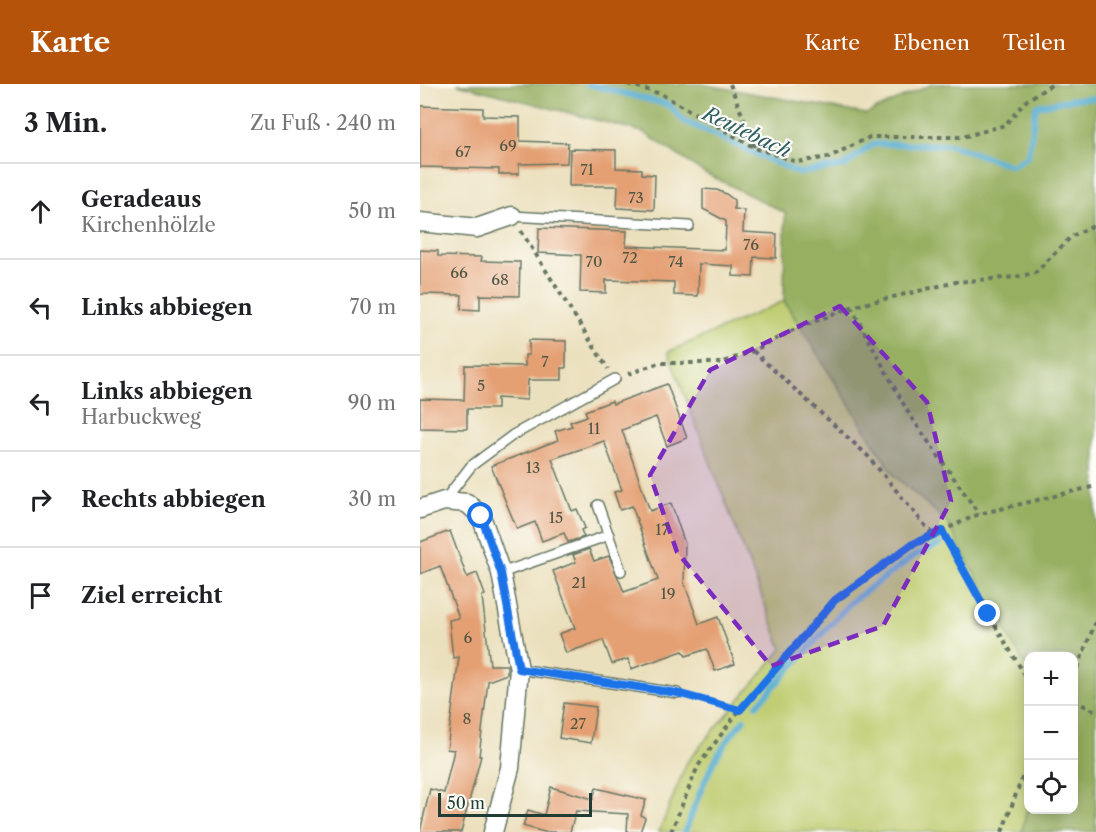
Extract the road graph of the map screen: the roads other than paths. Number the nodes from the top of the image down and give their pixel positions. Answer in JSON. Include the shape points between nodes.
{"nodes":[{"id":1,"x":512,"y":216,"type":"joint"},
{"id":2,"x":420,"y":222,"type":"edge"},
{"id":3,"x":689,"y":226,"type":"dead end"},
{"id":4,"x":615,"y":379,"type":"road end"},
{"id":5,"x":444,"y":501,"type":"junction"},
{"id":6,"x":598,"y":505,"type":"dead end"},
{"id":7,"x":420,"y":509,"type":"edge"},
{"id":8,"x":609,"y":535,"type":"junction"},
{"id":9,"x":621,"y":571,"type":"dead end"},
{"id":10,"x":501,"y":573,"type":"junction"},
{"id":11,"x":519,"y":669,"type":"junction"},
{"id":12,"x":677,"y":693,"type":"road end"},
{"id":13,"x":493,"y":832,"type":"edge"}],
"edges":[{"from":1,"to":2,"type":"street","via":[[477,228]]},
{"from":1,"to":3,"type":"lane"},
{"from":4,"to":5,"type":"lane","via":[[513,435],[471,466]]},
{"from":5,"to":7,"type":"street"},
{"from":5,"to":10,"type":"street","via":[[467,503],[481,516]]},
{"from":6,"to":8,"type":"lane"},
{"from":8,"to":9,"type":"lane"},
{"from":8,"to":10,"type":"lane"},
{"from":10,"to":11,"type":"street"},
{"from":11,"to":12,"type":"lane"},
{"from":11,"to":13,"type":"street","via":[[510,768]]}]}
